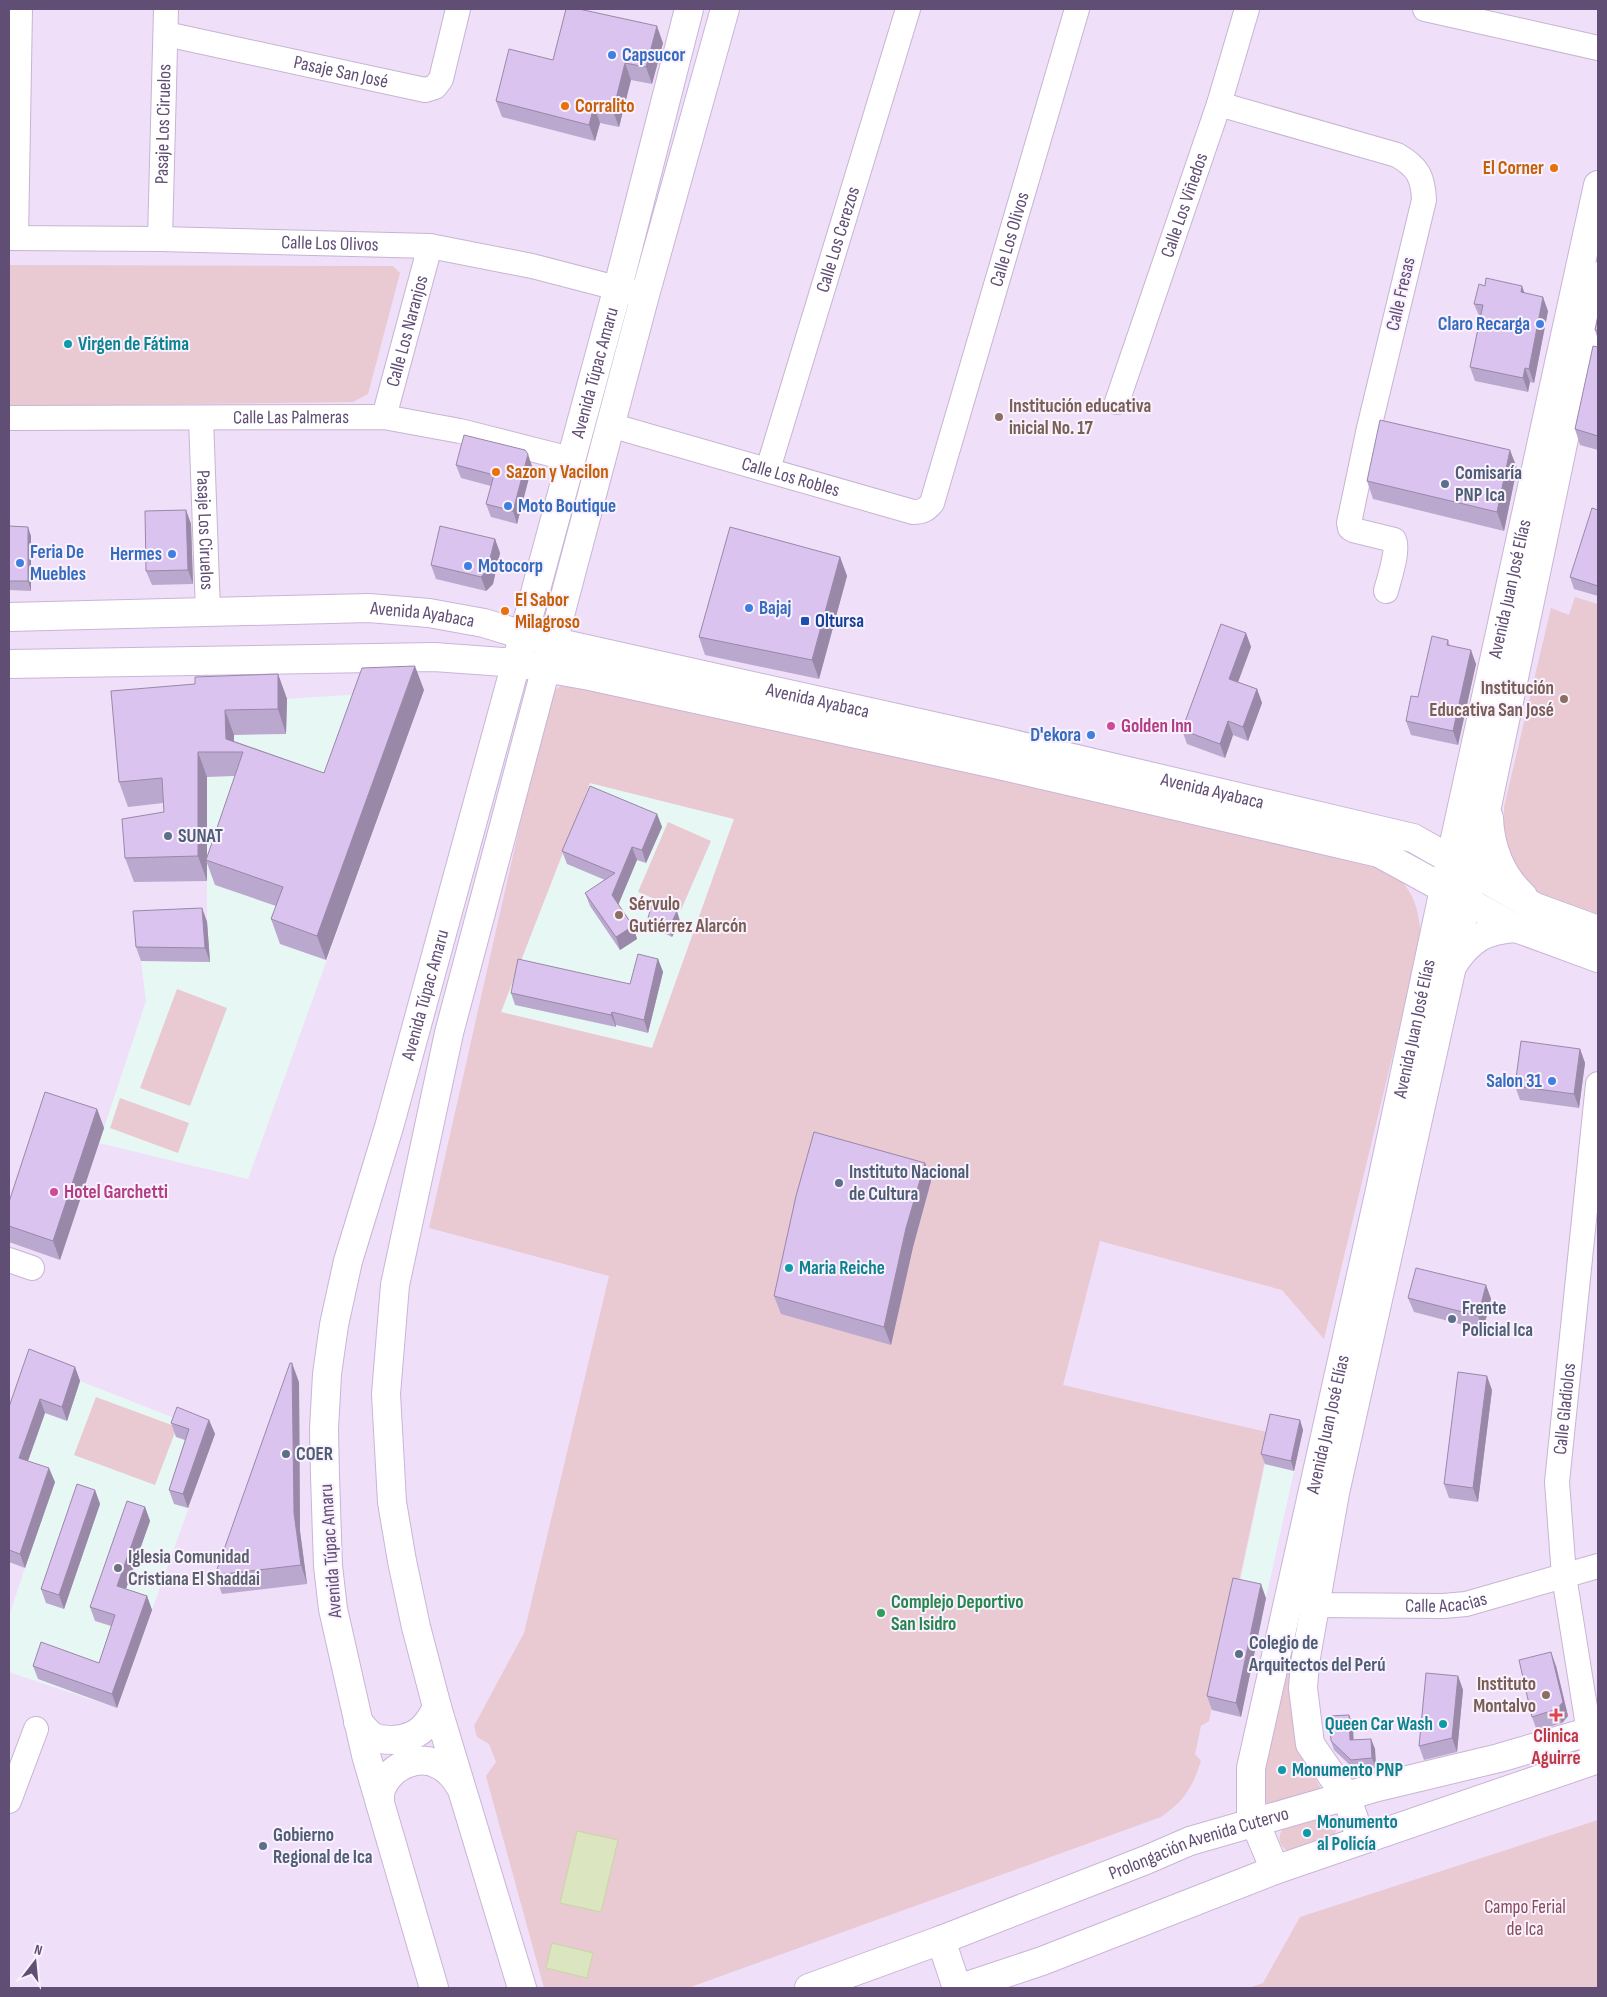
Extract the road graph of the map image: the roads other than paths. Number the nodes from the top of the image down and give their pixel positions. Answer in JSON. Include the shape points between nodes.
{"nodes":[{"id":1,"x":20,"y":9,"type":"edge"},
{"id":2,"x":166,"y":9,"type":"edge"},
{"id":3,"x":458,"y":9,"type":"edge"},
{"id":4,"x":689,"y":9,"type":"edge"},
{"id":5,"x":725,"y":9,"type":"edge"},
{"id":6,"x":908,"y":9,"type":"edge"},
{"id":7,"x":1077,"y":9,"type":"edge"},
{"id":8,"x":1246,"y":9,"type":"edge"},
{"id":9,"x":1425,"y":9,"type":"edge"},
{"id":10,"x":1459,"y":13,"type":"edge"},
{"id":11,"x":166,"y":34,"type":"junction"},
{"id":12,"x":1598,"y":48,"type":"edge"},
{"id":13,"x":1219,"y":104,"type":"junction"},
{"id":14,"x":1598,"y":186,"type":"edge"},
{"id":15,"x":12,"y":238,"type":"edge"},
{"id":16,"x":160,"y":239,"type":"junction"},
{"id":17,"x":430,"y":246,"type":"junction"},
{"id":18,"x":1598,"y":276,"type":"edge"},
{"id":19,"x":618,"y":287,"type":"junction"},
{"id":20,"x":645,"y":295,"type":"junction"},
{"id":21,"x":1117,"y":402,"type":"dead end"},
{"id":22,"x":384,"y":417,"type":"junction"},
{"id":23,"x":9,"y":418,"type":"edge"},
{"id":24,"x":201,"y":418,"type":"junction"},
{"id":25,"x":610,"y":425,"type":"junction"},
{"id":26,"x":570,"y":459,"type":"junction"},
{"id":27,"x":941,"y":468,"type":"joint"},
{"id":28,"x":768,"y":469,"type":"junction"},
{"id":29,"x":1386,"y":591,"type":"dead end"},
{"id":30,"x":208,"y":612,"type":"junction"},
{"id":31,"x":9,"y":617,"type":"edge"},
{"id":32,"x":523,"y":635,"type":"junction"},
{"id":33,"x":554,"y":642,"type":"junction"},
{"id":34,"x":516,"y":663,"type":"junction"},
{"id":35,"x":9,"y":664,"type":"edge"},
{"id":36,"x":547,"y":668,"type":"junction"},
{"id":37,"x":1477,"y":796,"type":"junction"},
{"id":38,"x":1413,"y":838,"type":"junction"},
{"id":39,"x":1379,"y":853,"type":"junction"},
{"id":40,"x":1462,"y":865,"type":"junction"},
{"id":41,"x":1455,"y":895,"type":"junction"},
{"id":42,"x":1535,"y":907,"type":"junction"},
{"id":43,"x":1516,"y":928,"type":"junction"},
{"id":44,"x":1598,"y":930,"type":"edge"},
{"id":45,"x":1432,"y":943,"type":"junction"},
{"id":46,"x":1598,"y":958,"type":"edge"},
{"id":47,"x":1452,"y":967,"type":"junction"},
{"id":48,"x":417,"y":1025,"type":"junction"},
{"id":49,"x":449,"y":1033,"type":"junction"},
{"id":50,"x":1597,"y":1099,"type":"edge"},
{"id":51,"x":9,"y":1260,"type":"edge"},
{"id":52,"x":32,"y":1268,"type":"dead end"},
{"id":53,"x":1598,"y":1566,"type":"edge"},
{"id":54,"x":1564,"y":1576,"type":"junction"},
{"id":55,"x":1302,"y":1601,"type":"junction"},
{"id":56,"x":437,"y":1707,"type":"junction"},
{"id":57,"x":358,"y":1722,"type":"junction"},
{"id":58,"x":36,"y":1729,"type":"dead end"},
{"id":59,"x":1594,"y":1730,"type":"edge"},
{"id":60,"x":1596,"y":1760,"type":"edge"},
{"id":61,"x":460,"y":1786,"type":"junction"},
{"id":62,"x":1346,"y":1796,"type":"junction"},
{"id":63,"x":9,"y":1801,"type":"edge"},
{"id":64,"x":380,"y":1803,"type":"junction"},
{"id":65,"x":1254,"y":1824,"type":"junction"},
{"id":66,"x":1361,"y":1839,"type":"junction"},
{"id":67,"x":1275,"y":1870,"type":"junction"},
{"id":68,"x":941,"y":1940,"type":"junction"},
{"id":69,"x":434,"y":1988,"type":"edge"},
{"id":70,"x":522,"y":1988,"type":"edge"},
{"id":71,"x":809,"y":1988,"type":"edge"},
{"id":72,"x":959,"y":1988,"type":"edge"}],
"edges":[{"from":1,"to":15,"type":"street"},
{"from":2,"to":11,"type":"street","name":"Pasaje Los Ciruelos"},
{"from":3,"to":11,"type":"street","name":"Pasaje San José","via":[[441,79],[435,87],[425,90]]},
{"from":4,"to":19,"type":"street","name":"Avenida Túpac Amaru"},
{"from":5,"to":20,"type":"street","name":"Avenida Túpac Amaru"},
{"from":6,"to":28,"type":"street","name":"Calle Los Cerezos"},
{"from":7,"to":27,"type":"street","name":"Calle Los Olivos"},
{"from":8,"to":13,"type":"street","name":"Calle Los Viñedos"},
{"from":9,"to":10,"type":"street"},
{"from":10,"to":12,"type":"street"},
{"from":11,"to":16,"type":"street","name":"Pasaje Los Ciruelos"},
{"from":13,"to":21,"type":"street","name":"Calle Los Viñedos"},
{"from":13,"to":29,"type":"street","name":"Calle Fresas","via":[[1397,155],[1410,162],[1423,186],[1424,200],[1349,524],[1353,530],[1394,540],[1395,551]]},
{"from":14,"to":37,"type":"street","name":"Avenida Juan José Elías"},
{"from":15,"to":16,"type":"street","name":"Calle Los Olivos"},
{"from":16,"to":17,"type":"street","name":"Calle Los Olivos"},
{"from":17,"to":19,"type":"street","name":"Calle Los Olivos"},
{"from":17,"to":22,"type":"street","name":"Calle Los Naranjos"},
{"from":18,"to":37,"type":"street","name":"Avenida Juan José Elías"},
{"from":19,"to":20,"type":"street","name":"Calle Los Olivos"},
{"from":19,"to":26,"type":"street","name":"Avenida Túpac Amaru"},
{"from":20,"to":25,"type":"street","name":"Avenida Túpac Amaru"},
{"from":22,"to":24,"type":"street","name":"Calle Las Palmeras"},
{"from":22,"to":26,"type":"street","name":"Calle Las Palmeras","via":[[460,431]]},
{"from":23,"to":24,"type":"street","name":"Calle Las Palmeras"},
{"from":24,"to":30,"type":"street","name":"Pasaje Los Ciruelos"},
{"from":25,"to":28,"type":"street","name":"Calle Los Robles"},
{"from":25,"to":33,"type":"street","name":"Avenida Túpac Amaru"},
{"from":26,"to":32,"type":"street","name":"Avenida Túpac Amaru"},
{"from":27,"to":28,"type":"street","name":"Calle Los Robles","via":[[932,503],[921,512]]},
{"from":30,"to":31,"type":"street","name":"Avenida Ayabaca"},
{"from":30,"to":32,"type":"street","name":"Avenida Ayabaca","via":[[368,608],[429,613],[484,623]]},
{"from":32,"to":33,"type":"street","name":"Avenida Ayabaca"},
{"from":32,"to":34,"type":"street","name":"Avenida Túpac Amaru"},
{"from":33,"to":36,"type":"street","name":"Avenida Túpac Amaru"},
{"from":33,"to":38,"type":"street","name":"Avenida Ayabaca","via":[[1000,741]]},
{"from":34,"to":35,"type":"street","name":"Avenida Ayabaca","via":[[434,657]]},
{"from":34,"to":36,"type":"street","name":"Avenida Ayabaca"},
{"from":34,"to":48,"type":"street","name":"Avenida Túpac Amaru"},
{"from":36,"to":39,"type":"street","name":"Avenida Ayabaca","via":[[995,764]]},
{"from":36,"to":49,"type":"street","name":"Avenida Túpac Amaru"},
{"from":37,"to":38,"type":"street","via":[[1450,820]]},
{"from":37,"to":40,"type":"street","name":"Avenida Juan José Elías"},
{"from":37,"to":42,"type":"street","via":[[1498,861],[1513,886]]},
{"from":38,"to":40,"type":"street","name":"Avenida Ayabaca"},
{"from":39,"to":41,"type":"street","name":"Avenida Ayabaca"},
{"from":39,"to":45,"type":"street","via":[[1420,888],[1432,918]]},
{"from":40,"to":41,"type":"street","name":"Avenida Juan José Elías"},
{"from":40,"to":42,"type":"street","name":"Avenida Ayabaca"},
{"from":41,"to":43,"type":"street","name":"Avenida Ayabaca"},
{"from":41,"to":45,"type":"street","name":"Avenida Juan José Elías"},
{"from":41,"to":47,"type":"street","name":"Avenida Juan José Elías"},
{"from":42,"to":44,"type":"street","name":"Avenida Ayabaca"},
{"from":43,"to":46,"type":"street","name":"Avenida Ayabaca"},
{"from":43,"to":47,"type":"street","via":[[1497,929],[1484,934],[1462,951]]},
{"from":45,"to":55,"type":"street","name":"Avenida Juan José Elías","via":[[1380,1190]]},
{"from":47,"to":55,"type":"street","name":"Avenida Juan José Elías","via":[[1335,1493]]},
{"from":48,"to":49,"type":"street"},
{"from":48,"to":57,"type":"street","name":"Avenida Túpac Amaru","via":[[348,1261],[327,1374],[324,1429],[328,1566],[333,1609]]},
{"from":49,"to":56,"type":"street","name":"Avenida Túpac Amaru","via":[[395,1285],[386,1394],[393,1510],[416,1628]]},
{"from":50,"to":54,"type":"street","name":"Calle Gladiolos","via":[[1557,1482]]},
{"from":51,"to":52,"type":"street"},
{"from":53,"to":54,"type":"street","name":"Calle Acacias"},
{"from":54,"to":55,"type":"street","name":"Calle Acacias","via":[[1466,1604]]},
{"from":54,"to":59,"type":"street","name":"Calle Gladiolos"},
{"from":55,"to":62,"type":"street","name":"Avenida Juan José Elías","via":[[1303,1688],[1310,1744]]},
{"from":55,"to":65,"type":"street","name":"Avenida Juan José Elías","via":[[1251,1768]]},
{"from":56,"to":57,"type":"street","via":[[420,1733],[406,1739],[387,1740],[372,1736]]},
{"from":56,"to":61,"type":"street","name":"Avenida Túpac Amaru"},
{"from":57,"to":64,"type":"street","name":"Avenida Túpac Amaru"},
{"from":58,"to":63,"type":"street"},
{"from":59,"to":60,"type":"street","name":"Calle Gladiolos"},
{"from":59,"to":62,"type":"street","name":"Prolongación Avenida Cutervo","via":[[1499,1758]]},
{"from":60,"to":66,"type":"street"},
{"from":61,"to":64,"type":"street","via":[[440,1765],[413,1760],[389,1776],[382,1788]]},
{"from":61,"to":70,"type":"street","name":"Avenida Túpac Amaru"},
{"from":62,"to":65,"type":"street","name":"Prolongación Avenida Cutervo"},
{"from":62,"to":66,"type":"street","name":"Avenida Juan José Elías"},
{"from":64,"to":69,"type":"street","name":"Avenida Túpac Amaru"},
{"from":65,"to":67,"type":"street","name":"Avenida Juan José Elías"},
{"from":65,"to":68,"type":"street","name":"Prolongación Avenida Cutervo","via":[[1190,1841]]},
{"from":66,"to":67,"type":"street"},
{"from":67,"to":72,"type":"street","via":[[1042,1961]]},
{"from":68,"to":71,"type":"street","name":"Prolongación Avenida Cutervo"},
{"from":68,"to":72,"type":"street"}]}
